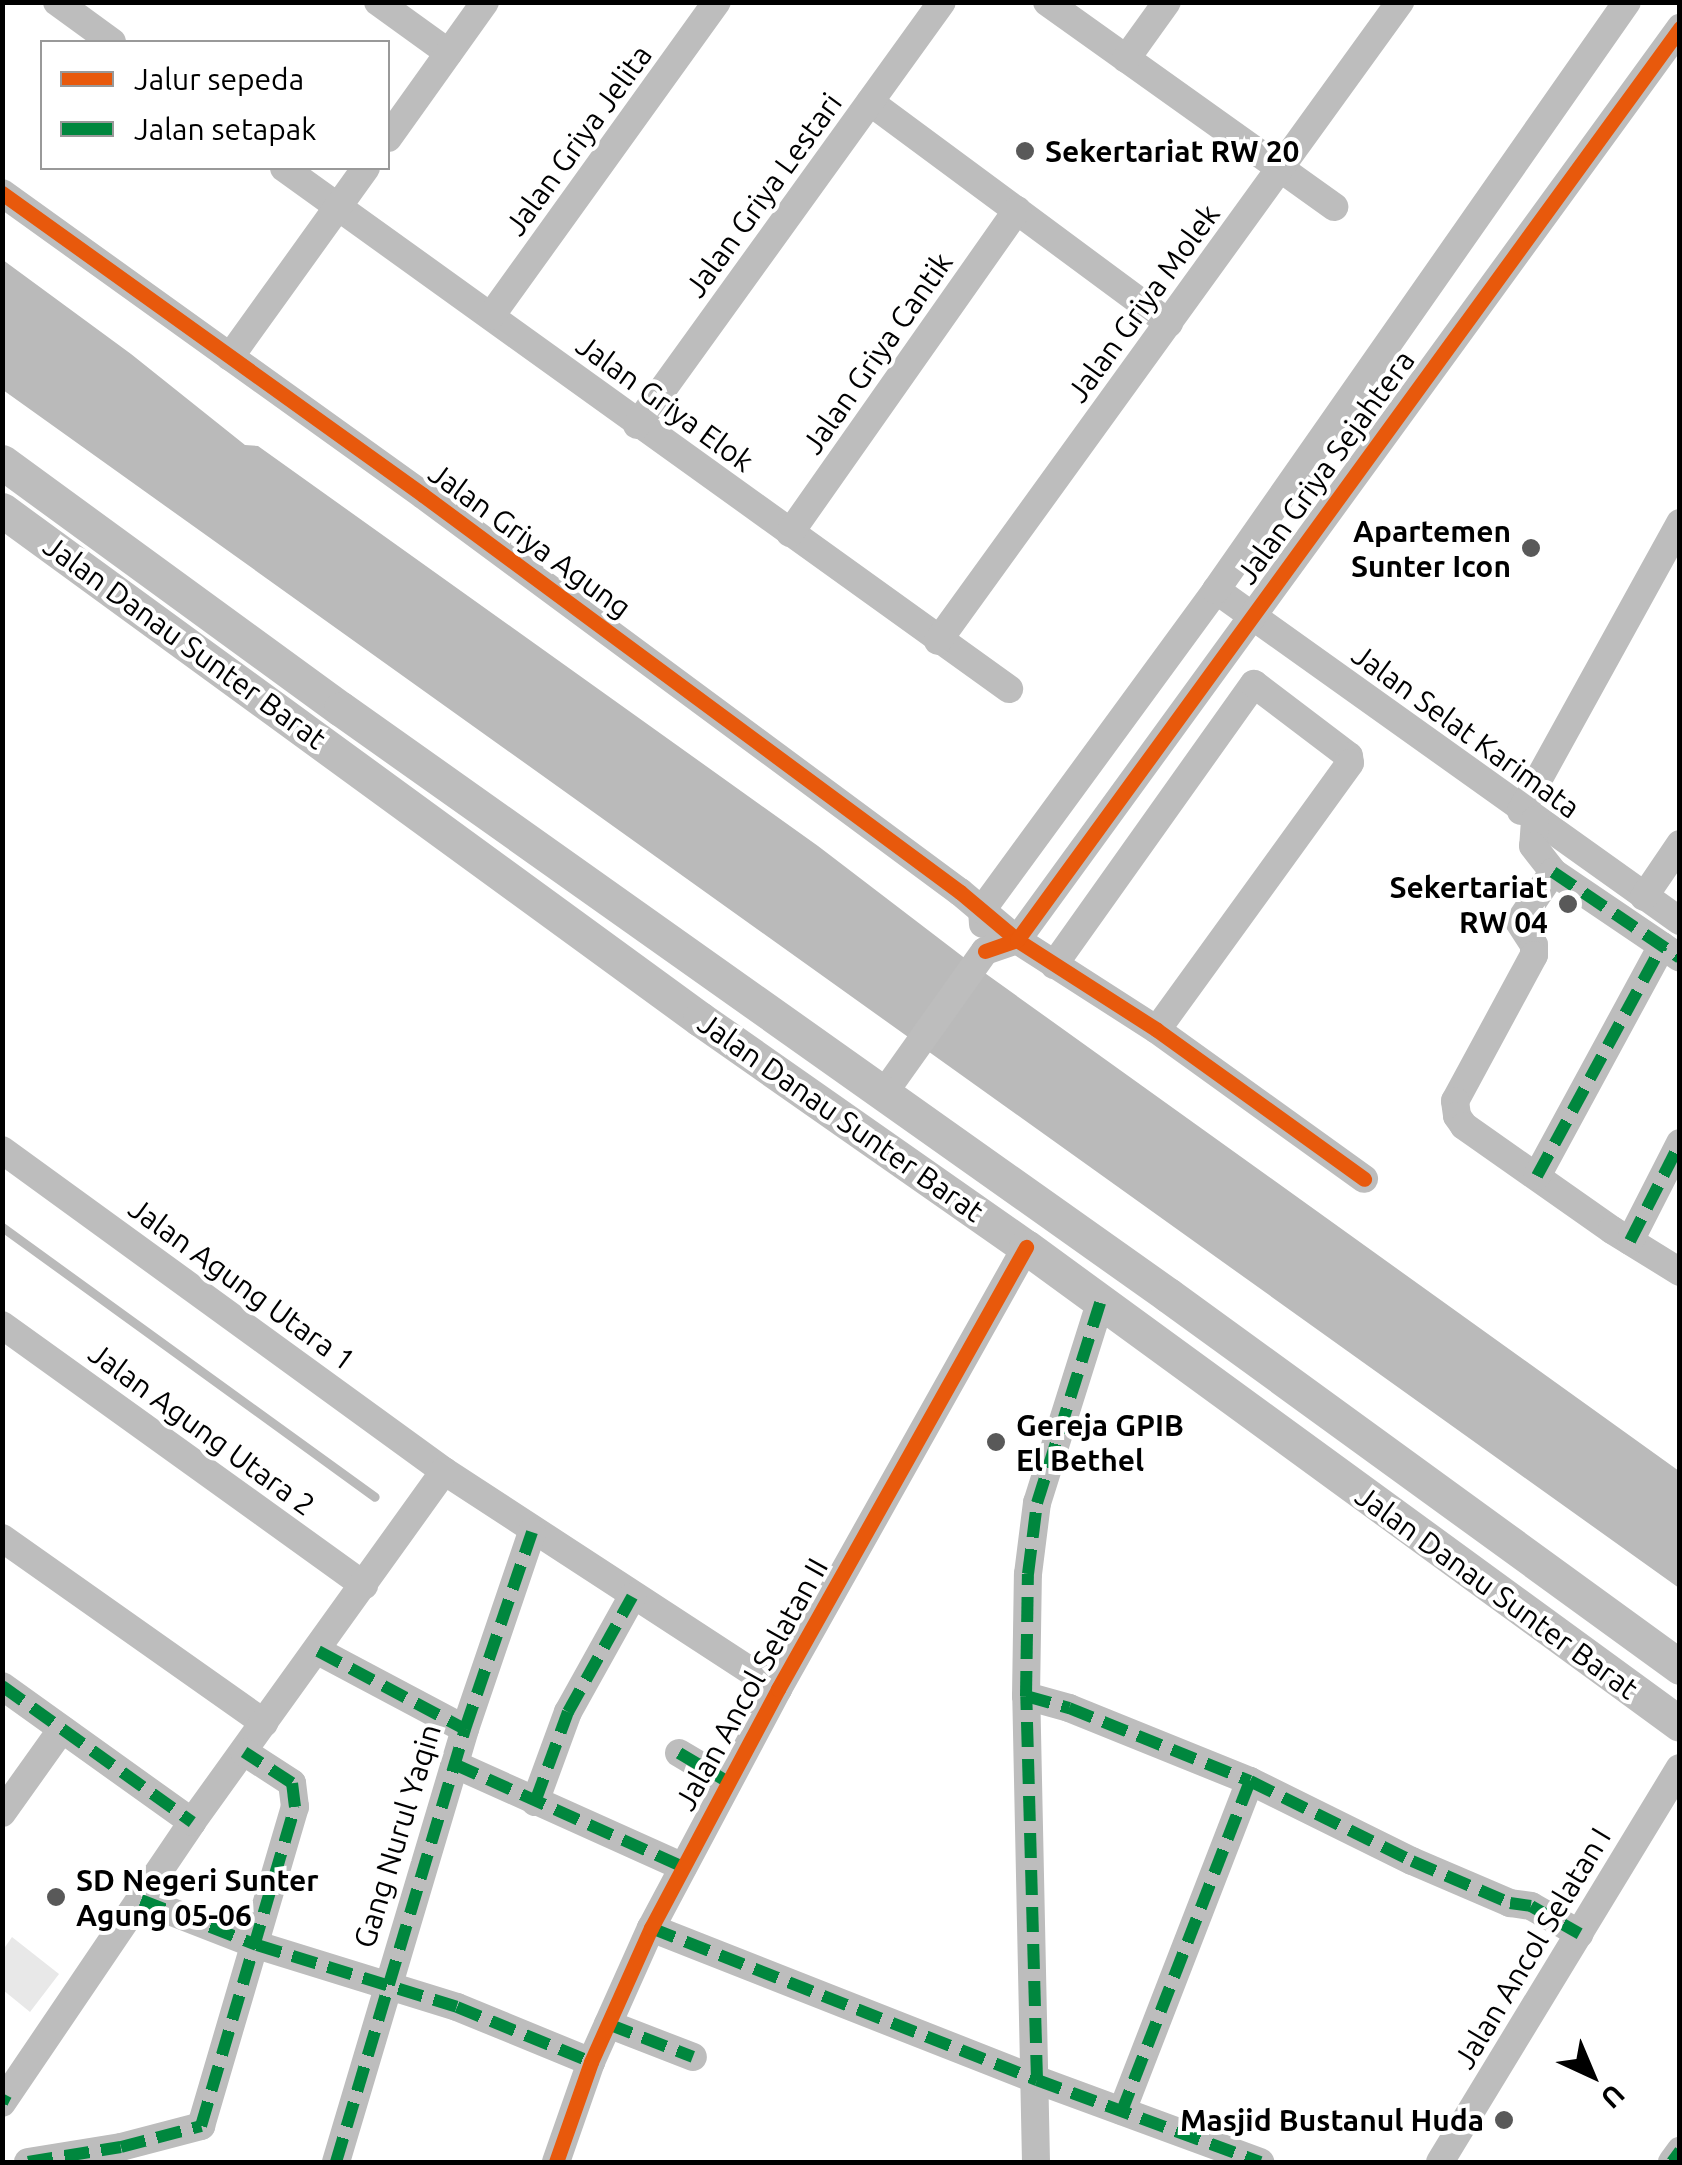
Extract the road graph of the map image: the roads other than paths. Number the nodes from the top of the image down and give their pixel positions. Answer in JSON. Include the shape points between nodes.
{"nodes":[{"id":1,"x":57,"y":2,"type":"edge"},
{"id":2,"x":378,"y":2,"type":"edge"},
{"id":3,"x":485,"y":2,"type":"edge"},
{"id":4,"x":717,"y":2,"type":"edge"},
{"id":5,"x":942,"y":2,"type":"edge"},
{"id":6,"x":1047,"y":2,"type":"edge"},
{"id":7,"x":1167,"y":2,"type":"edge"},
{"id":8,"x":1400,"y":2,"type":"edge"},
{"id":9,"x":1627,"y":2,"type":"edge"},
{"id":10,"x":1680,"y":28,"type":"edge"},
{"id":11,"x":109,"y":40,"type":"edge"},
{"id":12,"x":448,"y":53,"type":"junction"},
{"id":13,"x":1126,"y":59,"type":"junction"},
{"id":14,"x":870,"y":102,"type":"junction"},
{"id":15,"x":390,"y":135,"type":"edge"},
{"id":16,"x":287,"y":170,"type":"edge"},
{"id":17,"x":365,"y":170,"type":"edge"},
{"id":18,"x":1279,"y":170,"type":"junction"},
{"id":19,"x":2,"y":193,"type":"edge"},
{"id":20,"x":338,"y":206,"type":"junction"},
{"id":21,"x":1334,"y":207,"type":"dead end"},
{"id":22,"x":1017,"y":210,"type":"junction"},
{"id":23,"x":491,"y":316,"type":"junction"},
{"id":24,"x":1169,"y":323,"type":"junction"},
{"id":25,"x":230,"y":357,"type":"junction"},
{"id":26,"x":637,"y":425,"type":"junction"},
{"id":27,"x":2,"y":462,"type":"edge"},
{"id":28,"x":2,"y":510,"type":"edge"},
{"id":29,"x":1680,"y":523,"type":"edge"},
{"id":30,"x":790,"y":533,"type":"junction"},
{"id":31,"x":1216,"y":590,"type":"junction"},
{"id":32,"x":1250,"y":616,"type":"junction"},
{"id":33,"x":938,"y":641,"type":"junction"},
{"id":34,"x":1009,"y":689,"type":"dead end"},
{"id":35,"x":341,"y":709,"type":"junction"},
{"id":36,"x":320,"y":740,"type":"junction"},
{"id":37,"x":1528,"y":815,"type":"junction"},
{"id":38,"x":1680,"y":844,"type":"edge"},
{"id":39,"x":1552,"y":872,"type":"junction"},
{"id":40,"x":1644,"y":897,"type":"junction"},
{"id":41,"x":982,"y":910,"type":"junction"},
{"id":42,"x":1680,"y":921,"type":"edge"},
{"id":43,"x":1018,"y":940,"type":"junction"},
{"id":44,"x":1670,"y":952,"type":"edge"},
{"id":45,"x":981,"y":956,"type":"junction"},
{"id":46,"x":1054,"y":965,"type":"junction"},
{"id":47,"x":1157,"y":1030,"type":"junction"},
{"id":48,"x":884,"y":1093,"type":"junction"},
{"id":49,"x":1680,"y":1143,"type":"edge"},
{"id":50,"x":2,"y":1150,"type":"edge"},
{"id":51,"x":1537,"y":1176,"type":"junction"},
{"id":52,"x":1364,"y":1179,"type":"dead end"},
{"id":53,"x":1630,"y":1241,"type":"junction"},
{"id":54,"x":1026,"y":1247,"type":"junction"},
{"id":55,"x":1680,"y":1272,"type":"edge"},
{"id":56,"x":1100,"y":1303,"type":"junction"},
{"id":57,"x":2,"y":1325,"type":"edge"},
{"id":58,"x":444,"y":1470,"type":"junction"},
{"id":59,"x":532,"y":1532,"type":"junction"},
{"id":60,"x":2,"y":1538,"type":"edge"},
{"id":61,"x":1547,"y":1572,"type":"junction"},
{"id":62,"x":364,"y":1585,"type":"junction"},
{"id":63,"x":632,"y":1597,"type":"junction"},
{"id":64,"x":1520,"y":1609,"type":"junction"},
{"id":65,"x":318,"y":1651,"type":"junction"},
{"id":66,"x":1680,"y":1667,"type":"edge"},
{"id":67,"x":2,"y":1686,"type":"edge"},
{"id":68,"x":778,"y":1689,"type":"junction"},
{"id":69,"x":1026,"y":1696,"type":"junction"},
{"id":70,"x":264,"y":1724,"type":"junction"},
{"id":71,"x":1680,"y":1724,"type":"edge"},
{"id":72,"x":62,"y":1729,"type":"junction"},
{"id":73,"x":464,"y":1729,"type":"junction"},
{"id":74,"x":244,"y":1752,"type":"junction"},
{"id":75,"x":679,"y":1754,"type":"dead end"},
{"id":76,"x":454,"y":1764,"type":"junction"},
{"id":77,"x":1680,"y":1768,"type":"edge"},
{"id":78,"x":1250,"y":1780,"type":"junction"},
{"id":79,"x":728,"y":1782,"type":"junction"},
{"id":80,"x":536,"y":1802,"type":"junction"},
{"id":81,"x":3,"y":1812,"type":"edge"},
{"id":82,"x":192,"y":1822,"type":"junction"},
{"id":83,"x":683,"y":1867,"type":"junction"},
{"id":84,"x":141,"y":1900,"type":"junction"},
{"id":85,"x":651,"y":1928,"type":"junction"},
{"id":86,"x":1580,"y":1934,"type":"junction"},
{"id":87,"x":257,"y":1946,"type":"junction"},
{"id":88,"x":384,"y":1988,"type":"junction"},
{"id":89,"x":608,"y":2024,"type":"junction"},
{"id":90,"x":693,"y":2057,"type":"dead end"},
{"id":91,"x":591,"y":2062,"type":"junction"},
{"id":92,"x":1037,"y":2080,"type":"junction"},
{"id":93,"x":4,"y":2097,"type":"edge"},
{"id":94,"x":1122,"y":2111,"type":"junction"},
{"id":95,"x":1680,"y":2151,"type":"edge"},
{"id":96,"x":122,"y":2155,"type":"edge"},
{"id":97,"x":28,"y":2162,"type":"edge"},
{"id":98,"x":336,"y":2162,"type":"edge"},
{"id":99,"x":556,"y":2162,"type":"edge"},
{"id":100,"x":1036,"y":2162,"type":"edge"},
{"id":101,"x":1260,"y":2162,"type":"edge"},
{"id":102,"x":1440,"y":2162,"type":"edge"},
{"id":103,"x":1672,"y":2162,"type":"edge"}],
"edges":[{"from":1,"to":11,"type":"street"},
{"from":2,"to":12,"type":"street"},
{"from":3,"to":12,"type":"street"},
{"from":4,"to":23,"type":"street","name":"Jalan Griya Jelita"},
{"from":5,"to":14,"type":"street","name":"Jalan Griya Lestari"},
{"from":6,"to":13,"type":"street"},
{"from":7,"to":13,"type":"street"},
{"from":8,"to":18,"type":"street","name":"Jalan Griya Molek"},
{"from":9,"to":31,"type":"street","name":"Jalan Griya Sejahtera"},
{"from":10,"to":32,"type":"street","name":"Jalan Griya Sejahtera"},
{"from":12,"to":15,"type":"street"},
{"from":13,"to":18,"type":"street"},
{"from":14,"to":22,"type":"street"},
{"from":14,"to":26,"type":"street","name":"Jalan Griya Lestari"},
{"from":16,"to":20,"type":"street","name":"Jalan Griya Elok"},
{"from":17,"to":20,"type":"street"},
{"from":18,"to":21,"type":"street"},
{"from":18,"to":24,"type":"street","name":"Jalan Griya Molek"},
{"from":19,"to":25,"type":"street","name":"Jalan Griya Agung"},
{"from":20,"to":23,"type":"street","name":"Jalan Griya Elok"},
{"from":20,"to":25,"type":"street"},
{"from":22,"to":24,"type":"street"},
{"from":22,"to":30,"type":"street","name":"Jalan Griya Cantik"},
{"from":23,"to":26,"type":"street","name":"Jalan Griya Elok"},
{"from":24,"to":33,"type":"street","name":"Jalan Griya Molek"},
{"from":25,"to":41,"type":"street","name":"Jalan Griya Agung"},
{"from":26,"to":30,"type":"street","name":"Jalan Griya Elok"},
{"from":27,"to":35,"type":"main road","name":"Jalan Danau Sunter Barat"},
{"from":28,"to":36,"type":"main road","name":"Jalan Danau Sunter Barat"},
{"from":29,"to":37,"type":"street"},
{"from":30,"to":33,"type":"street","name":"Jalan Griya Elok"},
{"from":31,"to":32,"type":"street","name":"Jalan Selat Karimata"},
{"from":31,"to":41,"type":"street","name":"Jalan Griya Sejahtera"},
{"from":32,"to":37,"type":"street","name":"Jalan Selat Karimata"},
{"from":32,"to":43,"type":"street","name":"Jalan Griya Sejahtera"},
{"from":33,"to":34,"type":"street","name":"Jalan Griya Elok"},
{"from":35,"to":36,"type":"main road"},
{"from":35,"to":48,"type":"main road","name":"Jalan Danau Sunter Barat"},
{"from":36,"to":54,"type":"main road","name":"Jalan Danau Sunter Barat","via":[[700,1020]]},
{"from":37,"to":39,"type":"street","via":[[1533,846]]},
{"from":37,"to":40,"type":"street","name":"Jalan Selat Karimata"},
{"from":38,"to":40,"type":"street"},
{"from":39,"to":44,"type":"street"},
{"from":39,"to":51,"type":"street","via":[[1518,922],[1534,955],[1455,1102],[1464,1126]]},
{"from":40,"to":42,"type":"street","name":"Jalan Selat Karimata"},
{"from":41,"to":43,"type":"street","name":"Jalan Griya Agung"},
{"from":41,"to":45,"type":"street"},
{"from":43,"to":45,"type":"street"},
{"from":43,"to":46,"type":"street"},
{"from":44,"to":51,"type":"street"},
{"from":45,"to":48,"type":"street"},
{"from":46,"to":47,"type":"street"},
{"from":46,"to":47,"type":"street","via":[[1254,684],[1350,761]]},
{"from":47,"to":52,"type":"street"},
{"from":48,"to":61,"type":"main road","name":"Jalan Danau Sunter Barat"},
{"from":49,"to":53,"type":"street"},
{"from":50,"to":58,"type":"street","name":"Jalan Agung Utara 1"},
{"from":51,"to":53,"type":"street"},
{"from":53,"to":55,"type":"street"},
{"from":54,"to":56,"type":"main road","name":"Jalan Danau Sunter Barat"},
{"from":54,"to":68,"type":"street","name":"Jalan Ancol Selatan II"},
{"from":56,"to":64,"type":"main road","name":"Jalan Danau Sunter Barat"},
{"from":56,"to":69,"type":"street","via":[[1037,1502]]},
{"from":57,"to":62,"type":"street","name":"Jalan Agung Utara 2"},
{"from":58,"to":59,"type":"street","name":"Jalan Ancol Selatan II"},
{"from":58,"to":62,"type":"street"},
{"from":59,"to":63,"type":"street","name":"Jalan Ancol Selatan II"},
{"from":59,"to":73,"type":"street","name":"Gang Nurul Yaqin"},
{"from":60,"to":70,"type":"street"},
{"from":61,"to":64,"type":"main road"},
{"from":61,"to":66,"type":"main road","name":"Jalan Danau Sunter Barat"},
{"from":62,"to":65,"type":"street"},
{"from":63,"to":68,"type":"street","name":"Jalan Ancol Selatan II"},
{"from":63,"to":80,"type":"street","via":[[568,1712]]},
{"from":64,"to":71,"type":"main road","name":"Jalan Danau Sunter Barat"},
{"from":65,"to":70,"type":"street"},
{"from":65,"to":73,"type":"street"},
{"from":67,"to":72,"type":"street"},
{"from":68,"to":79,"type":"street","name":"Jalan Ancol Selatan II"},
{"from":69,"to":78,"type":"street"},
{"from":69,"to":92,"type":"street"},
{"from":70,"to":74,"type":"street"},
{"from":72,"to":81,"type":"street"},
{"from":72,"to":82,"type":"street"},
{"from":73,"to":76,"type":"street","name":"Gang Nurul Yaqin"},
{"from":74,"to":82,"type":"street"},
{"from":74,"to":87,"type":"street","via":[[292,1783],[296,1795]]},
{"from":75,"to":79,"type":"street"},
{"from":76,"to":80,"type":"street"},
{"from":76,"to":88,"type":"street","name":"Gang Nurul Yaqin"},
{"from":77,"to":86,"type":"street","name":"Jalan Ancol Selatan I"},
{"from":78,"to":86,"type":"street","via":[[1412,1861],[1532,1906]]},
{"from":78,"to":94,"type":"street"},
{"from":79,"to":83,"type":"street","name":"Jalan Ancol Selatan II"},
{"from":80,"to":83,"type":"street"},
{"from":82,"to":84,"type":"street"},
{"from":83,"to":85,"type":"street","name":"Jalan Ancol Selatan II"},
{"from":84,"to":87,"type":"street"},
{"from":84,"to":93,"type":"street"},
{"from":85,"to":89,"type":"street","name":"Jalan Ancol Selatan II"},
{"from":85,"to":92,"type":"street"},
{"from":86,"to":102,"type":"street","name":"Jalan Ancol Selatan I"},
{"from":87,"to":88,"type":"street"},
{"from":87,"to":96,"type":"street","via":[[201,2126]]},
{"from":88,"to":91,"type":"street","via":[[457,2007]]},
{"from":88,"to":98,"type":"street","name":"Gang Nurul Yaqin"},
{"from":89,"to":90,"type":"street"},
{"from":89,"to":91,"type":"street","name":"Jalan Ancol Selatan II"},
{"from":91,"to":99,"type":"street","name":"Jalan Ancol Selatan II"},
{"from":92,"to":94,"type":"street"},
{"from":92,"to":100,"type":"street"},
{"from":94,"to":101,"type":"street"},
{"from":95,"to":103,"type":"street"},
{"from":96,"to":97,"type":"street"}]}
